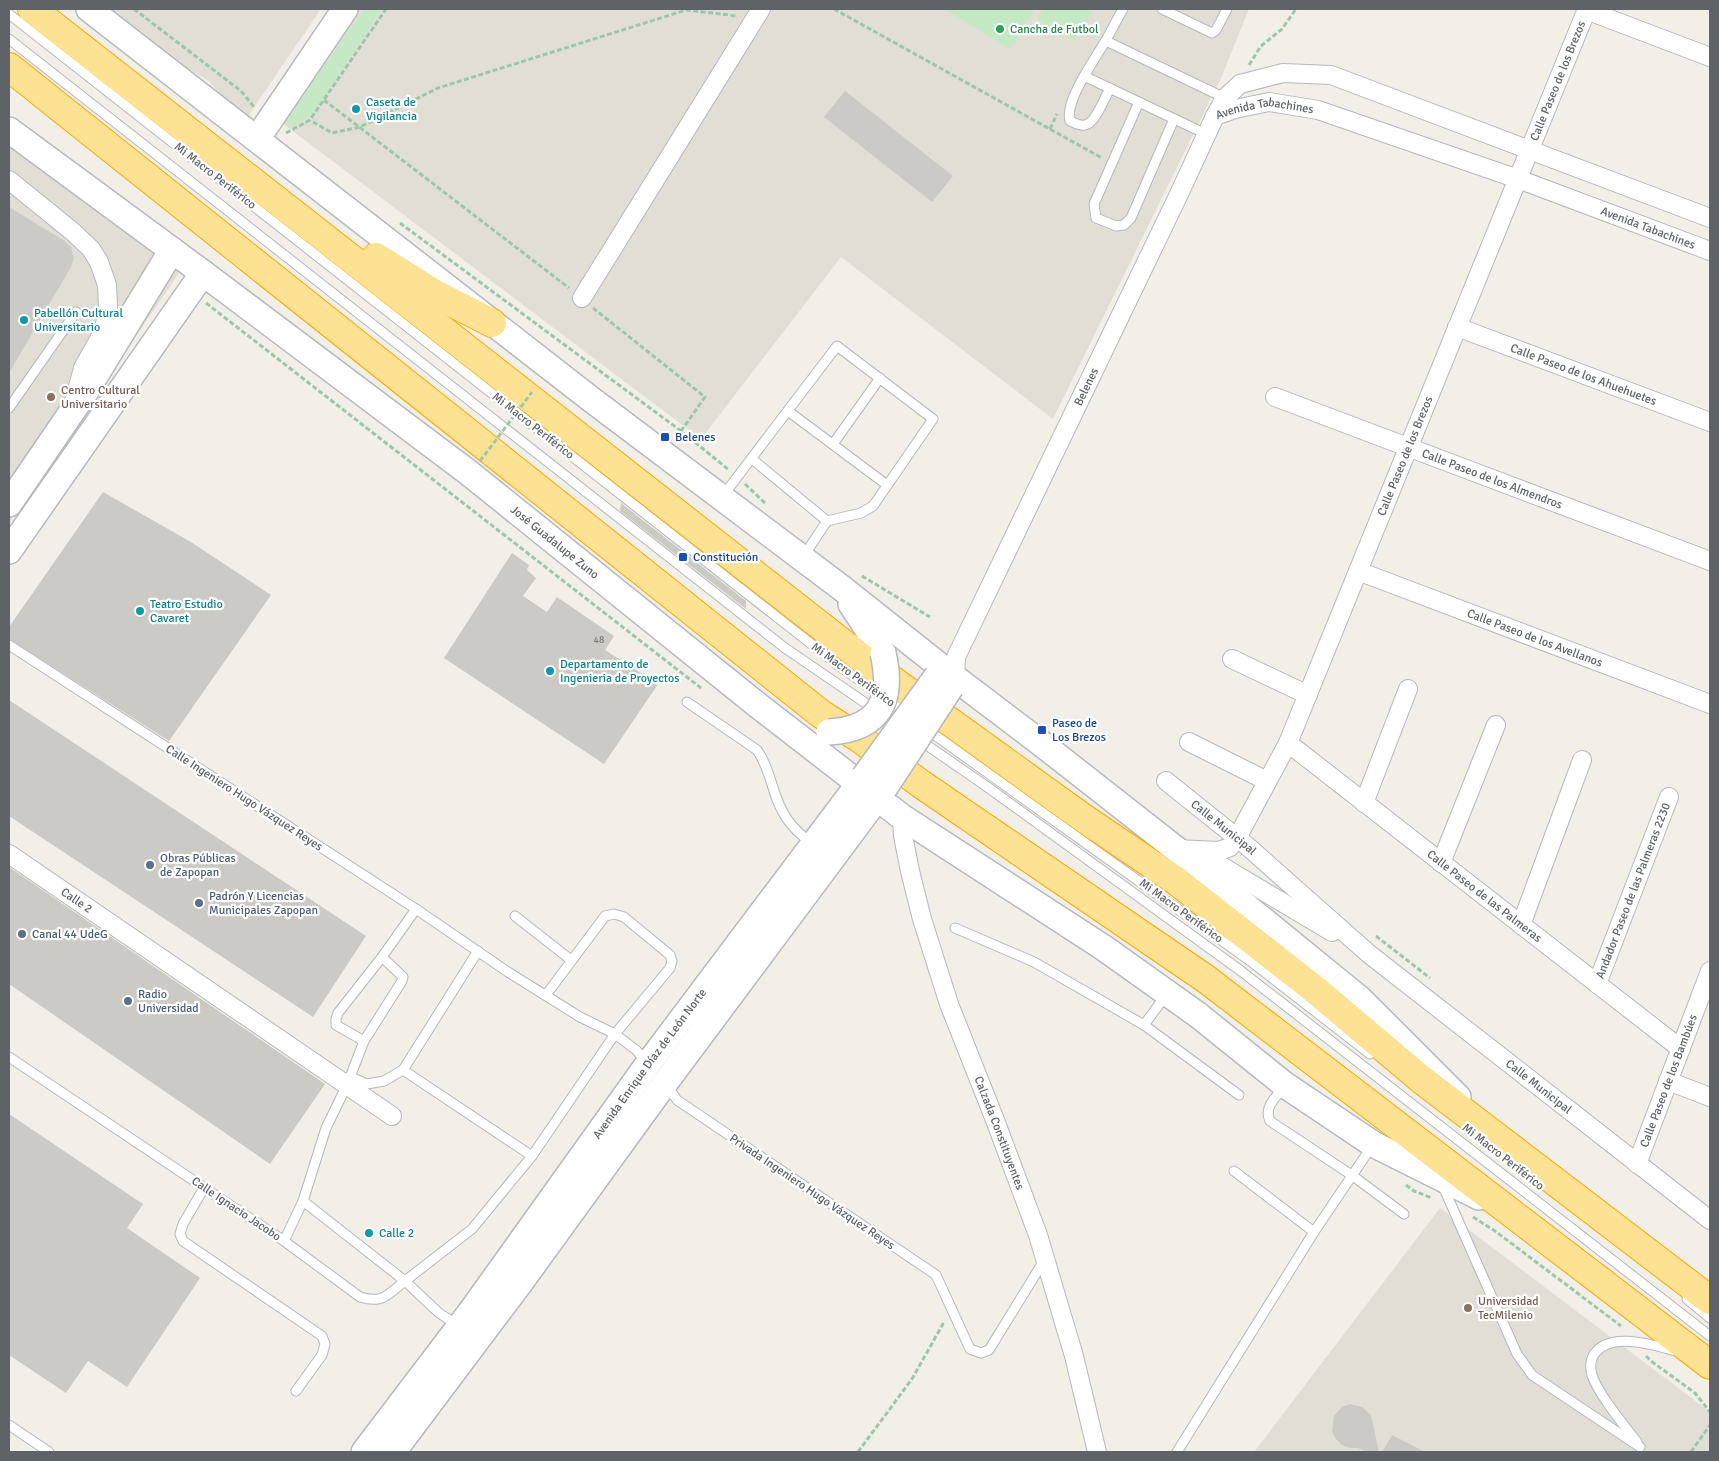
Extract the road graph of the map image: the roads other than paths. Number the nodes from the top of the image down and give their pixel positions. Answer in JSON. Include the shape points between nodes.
{"nodes":[{"id":1,"x":33,"y":9,"type":"edge"},
{"id":2,"x":89,"y":9,"type":"edge"},
{"id":3,"x":345,"y":9,"type":"edge"},
{"id":4,"x":762,"y":9,"type":"edge"},
{"id":5,"x":1122,"y":9,"type":"edge"},
{"id":6,"x":1162,"y":9,"type":"edge"},
{"id":7,"x":1227,"y":9,"type":"edge"},
{"id":8,"x":1587,"y":9,"type":"edge"},
{"id":9,"x":9,"y":14,"type":"edge"},
{"id":10,"x":9,"y":39,"type":"edge"},
{"id":11,"x":1106,"y":41,"type":"junction"},
{"id":12,"x":1710,"y":57,"type":"edge"},
{"id":13,"x":9,"y":67,"type":"edge"},
{"id":14,"x":1084,"y":76,"type":"junction"},
{"id":15,"x":1110,"y":88,"type":"junction"},
{"id":16,"x":1225,"y":98,"type":"junction"},
{"id":17,"x":1139,"y":102,"type":"junction"},
{"id":18,"x":1214,"y":116,"type":"junction"},
{"id":19,"x":1174,"y":119,"type":"junction"},
{"id":20,"x":9,"y":130,"type":"edge"},
{"id":21,"x":1206,"y":134,"type":"junction"},
{"id":22,"x":257,"y":139,"type":"junction"},
{"id":23,"x":1530,"y":149,"type":"junction"},
{"id":24,"x":1518,"y":179,"type":"junction"},
{"id":25,"x":9,"y":180,"type":"edge"},
{"id":26,"x":1710,"y":218,"type":"edge"},
{"id":27,"x":172,"y":250,"type":"junction"},
{"id":28,"x":1710,"y":252,"type":"edge"},
{"id":29,"x":203,"y":273,"type":"junction"},
{"id":30,"x":582,"y":298,"type":"road end"},
{"id":31,"x":76,"y":312,"type":"dead end"},
{"id":32,"x":492,"y":323,"type":"junction"},
{"id":33,"x":1457,"y":327,"type":"junction"},
{"id":34,"x":880,"y":378,"type":"junction"},
{"id":35,"x":1275,"y":397,"type":"dead end"},
{"id":36,"x":9,"y":408,"type":"edge"},
{"id":37,"x":788,"y":411,"type":"junction"},
{"id":38,"x":71,"y":413,"type":"junction"},
{"id":39,"x":1710,"y":422,"type":"edge"},
{"id":40,"x":833,"y":444,"type":"junction"},
{"id":41,"x":1409,"y":447,"type":"junction"},
{"id":42,"x":752,"y":459,"type":"junction"},
{"id":43,"x":887,"y":485,"type":"junction"},
{"id":44,"x":721,"y":498,"type":"junction"},
{"id":45,"x":9,"y":504,"type":"edge"},
{"id":46,"x":827,"y":520,"type":"junction"},
{"id":47,"x":9,"y":551,"type":"edge"},
{"id":48,"x":802,"y":559,"type":"junction"},
{"id":49,"x":1710,"y":561,"type":"edge"},
{"id":50,"x":1358,"y":571,"type":"junction"},
{"id":51,"x":848,"y":580,"type":"junction"},
{"id":52,"x":9,"y":646,"type":"edge"},
{"id":53,"x":1232,"y":659,"type":"dead end"},
{"id":54,"x":948,"y":673,"type":"junction"},
{"id":55,"x":1408,"y":689,"type":"dead end"},
{"id":56,"x":1308,"y":694,"type":"junction"},
{"id":57,"x":687,"y":702,"type":"dead end"},
{"id":58,"x":1710,"y":704,"type":"edge"},
{"id":59,"x":760,"y":707,"type":"junction"},
{"id":60,"x":1496,"y":724,"type":"dead end"},
{"id":61,"x":1189,"y":742,"type":"dead end"},
{"id":62,"x":1288,"y":744,"type":"junction"},
{"id":63,"x":1582,"y":760,"type":"dead end"},
{"id":64,"x":1267,"y":781,"type":"junction"},
{"id":65,"x":1166,"y":782,"type":"dead end"},
{"id":66,"x":871,"y":787,"type":"junction"},
{"id":67,"x":1669,"y":797,"type":"dead end"},
{"id":68,"x":1364,"y":803,"type":"junction"},
{"id":69,"x":902,"y":817,"type":"junction"},
{"id":70,"x":1237,"y":838,"type":"junction"},
{"id":71,"x":813,"y":844,"type":"junction"},
{"id":72,"x":1186,"y":850,"type":"junction"},
{"id":73,"x":9,"y":854,"type":"edge"},
{"id":74,"x":1441,"y":863,"type":"junction"},
{"id":75,"x":416,"y":909,"type":"junction"},
{"id":76,"x":515,"y":916,"type":"dead end"},
{"id":77,"x":1520,"y":925,"type":"junction"},
{"id":78,"x":955,"y":928,"type":"dead end"},
{"id":79,"x":478,"y":951,"type":"junction"},
{"id":80,"x":1369,"y":954,"type":"junction"},
{"id":81,"x":382,"y":957,"type":"junction"},
{"id":82,"x":571,"y":960,"type":"junction"},
{"id":83,"x":1710,"y":971,"type":"edge"},
{"id":84,"x":1597,"y":984,"type":"junction"},
{"id":85,"x":1168,"y":993,"type":"junction"},
{"id":86,"x":1706,"y":994,"type":"edge"},
{"id":87,"x":546,"y":995,"type":"junction"},
{"id":88,"x":1144,"y":1025,"type":"junction"},
{"id":89,"x":615,"y":1034,"type":"junction"},
{"id":90,"x":364,"y":1041,"type":"junction"},
{"id":91,"x":1680,"y":1049,"type":"junction"},
{"id":92,"x":9,"y":1057,"type":"edge"},
{"id":93,"x":1374,"y":1057,"type":"dead end"},
{"id":94,"x":403,"y":1070,"type":"junction"},
{"id":95,"x":657,"y":1073,"type":"junction"},
{"id":96,"x":349,"y":1081,"type":"junction"},
{"id":97,"x":1668,"y":1081,"type":"junction"},
{"id":98,"x":1286,"y":1085,"type":"junction"},
{"id":99,"x":1239,"y":1095,"type":"dead end"},
{"id":100,"x":1710,"y":1096,"type":"edge"},
{"id":101,"x":392,"y":1116,"type":"dead end"},
{"id":102,"x":1499,"y":1139,"type":"junction"},
{"id":103,"x":1373,"y":1144,"type":"junction"},
{"id":104,"x":532,"y":1156,"type":"junction"},
{"id":105,"x":1637,"y":1164,"type":"junction"},
{"id":106,"x":1234,"y":1171,"type":"dead end"},
{"id":107,"x":1352,"y":1176,"type":"junction"},
{"id":108,"x":1438,"y":1177,"type":"junction"},
{"id":109,"x":204,"y":1188,"type":"junction"},
{"id":110,"x":302,"y":1201,"type":"junction"},
{"id":111,"x":1504,"y":1208,"type":"junction"},
{"id":112,"x":1404,"y":1214,"type":"dead end"},
{"id":113,"x":1710,"y":1220,"type":"edge"},
{"id":114,"x":1314,"y":1232,"type":"junction"},
{"id":115,"x":284,"y":1241,"type":"junction"},
{"id":116,"x":1045,"y":1258,"type":"junction"},
{"id":117,"x":405,"y":1282,"type":"junction"},
{"id":118,"x":1679,"y":1293,"type":"dead end"},
{"id":119,"x":1710,"y":1300,"type":"edge"},
{"id":120,"x":1710,"y":1318,"type":"edge"},
{"id":121,"x":468,"y":1333,"type":"junction"},
{"id":122,"x":1707,"y":1353,"type":"edge"},
{"id":123,"x":296,"y":1391,"type":"dead end"},
{"id":124,"x":9,"y":1425,"type":"edge"},
{"id":125,"x":1642,"y":1450,"type":"edge"},
{"id":126,"x":49,"y":1452,"type":"edge"},
{"id":127,"x":364,"y":1452,"type":"edge"},
{"id":128,"x":393,"y":1452,"type":"edge"},
{"id":129,"x":1098,"y":1452,"type":"edge"},
{"id":130,"x":1177,"y":1452,"type":"edge"}],
"edges":[{"from":1,"to":32,"type":"highway","via":[[121,64],[247,155],[377,258],[435,294]]},
{"from":1,"to":102,"type":"highway","via":[[863,659],[1175,880]]},
{"from":2,"to":22,"type":"main road"},
{"from":3,"to":22,"type":"main road"},
{"from":4,"to":30,"type":"street"},
{"from":5,"to":11,"type":"lane"},
{"from":6,"to":7,"type":"lane","via":[[1212,33]]},
{"from":8,"to":12,"type":"street"},
{"from":8,"to":23,"type":"street","name":"Calle Paseo de los Brezos"},
{"from":9,"to":93,"type":"lane","name":"Mi Macro Periférico","via":[[838,665],[1249,960]]},
{"from":10,"to":122,"type":"lane","name":"Mi Macro Periférico","via":[[785,648],[986,786],[1241,971]]},
{"from":11,"to":14,"type":"lane"},
{"from":11,"to":16,"type":"lane"},
{"from":13,"to":111,"type":"highway","via":[[821,714],[1206,979]]},
{"from":14,"to":15,"type":"lane"},
{"from":14,"to":15,"type":"lane","via":[[1068,114],[1070,121],[1087,125],[1094,120]]},
{"from":15,"to":17,"type":"lane"},
{"from":16,"to":18,"type":"street","name":"Avenida Tabachines"},
{"from":16,"to":23,"type":"street","name":"Avenida Tabachines","via":[[1240,84],[1283,74],[1331,75]]},
{"from":17,"to":19,"type":"lane"},
{"from":17,"to":19,"type":"lane","via":[[1094,204],[1096,218],[1116,226],[1124,225],[1131,218]]},
{"from":18,"to":21,"type":"street","name":"Belenes"},
{"from":18,"to":24,"type":"street","name":"Avenida Tabachines","via":[[1269,102],[1318,110]]},
{"from":19,"to":21,"type":"lane"},
{"from":20,"to":27,"type":"main road","name":"José Guadalupe Zuno"},
{"from":21,"to":54,"type":"street","name":"Belenes"},
{"from":22,"to":32,"type":"main road"},
{"from":23,"to":24,"type":"street","name":"Calle Paseo de los Brezos"},
{"from":23,"to":26,"type":"street","name":"Avenida Tabachines"},
{"from":24,"to":28,"type":"street","name":"Avenida Tabachines"},
{"from":24,"to":33,"type":"street","name":"Calle Paseo de los Brezos"},
{"from":25,"to":38,"type":"street","via":[[91,249],[107,285],[106,320],[102,334],[82,368]]},
{"from":27,"to":29,"type":"main road","name":"José Guadalupe Zuno"},
{"from":27,"to":38,"type":"main road"},
{"from":29,"to":47,"type":"main road"},
{"from":29,"to":59,"type":"main road","name":"José Guadalupe Zuno","via":[[470,473]]},
{"from":31,"to":36,"type":"lane"},
{"from":32,"to":44,"type":"main road"},
{"from":33,"to":39,"type":"street","name":"Calle Paseo de los Ahuehuetes"},
{"from":33,"to":41,"type":"street","name":"Calle Paseo de los Brezos"},
{"from":34,"to":37,"type":"lane","via":[[837,346]]},
{"from":34,"to":40,"type":"lane"},
{"from":34,"to":43,"type":"lane","via":[[933,419]]},
{"from":35,"to":41,"type":"street","name":"Calle Paseo de los Almendros"},
{"from":37,"to":40,"type":"lane"},
{"from":37,"to":42,"type":"lane"},
{"from":38,"to":45,"type":"main road"},
{"from":40,"to":43,"type":"lane"},
{"from":41,"to":49,"type":"street","name":"Calle Paseo de los Almendros"},
{"from":41,"to":50,"type":"street","name":"Calle Paseo de los Brezos"},
{"from":42,"to":44,"type":"lane"},
{"from":42,"to":46,"type":"lane"},
{"from":43,"to":46,"type":"lane","via":[[873,506],[861,513]]},
{"from":44,"to":48,"type":"main road"},
{"from":46,"to":48,"type":"lane"},
{"from":48,"to":51,"type":"main road"},
{"from":50,"to":56,"type":"street","name":"Calle Paseo de los Brezos"},
{"from":50,"to":58,"type":"street","name":"Calle Paseo de los Avellanos"},
{"from":51,"to":54,"type":"main road"},
{"from":51,"to":59,"type":"main road","bridge":true,"via":[[883,653],[887,688],[877,711],[856,727],[829,732],[796,725]]},
{"from":52,"to":75,"type":"lane","name":"Calle Ingeniero Hugo Vázquez Reyes"},
{"from":53,"to":56,"type":"street"},
{"from":54,"to":66,"type":"main road","name":"Avenida Enrique Díaz de León Norte","bridge":true},
{"from":54,"to":72,"type":"main road"},
{"from":55,"to":68,"type":"street"},
{"from":56,"to":62,"type":"street","name":"Calle Paseo de los Brezos"},
{"from":57,"to":71,"type":"lane","via":[[757,750],[765,761],[786,819]]},
{"from":59,"to":66,"type":"main road","name":"José Guadalupe Zuno"},
{"from":60,"to":74,"type":"street"},
{"from":61,"to":64,"type":"street"},
{"from":62,"to":64,"type":"street","name":"Calle Paseo de los Brezos"},
{"from":62,"to":68,"type":"street","name":"Calle Paseo de las Palmeras"},
{"from":63,"to":77,"type":"street"},
{"from":64,"to":70,"type":"street","name":"Calle Paseo de los Brezos"},
{"from":65,"to":70,"type":"street","name":"Calle Municipal"},
{"from":66,"to":69,"type":"main road","name":"José Guadalupe Zuno"},
{"from":66,"to":71,"type":"main road","name":"Avenida Enrique Díaz de León Norte"},
{"from":66,"to":95,"type":"main road","name":"Avenida Enrique Díaz de León Norte"},
{"from":67,"to":84,"type":"street","name":"Andador Paseo de las Palmeras 2230"},
{"from":68,"to":74,"type":"street","name":"Calle Paseo de las Palmeras"},
{"from":69,"to":85,"type":"main road","name":"José Guadalupe Zuno"},
{"from":69,"to":116,"type":"street","name":"Calzada Constituyentes","via":[[912,880],[949,1004]]},
{"from":70,"to":72,"type":"street","name":"Calle Paseo de los Brezos","via":[[1230,847],[1219,851]]},
{"from":70,"to":80,"type":"street","name":"Calle Municipal"},
{"from":71,"to":95,"type":"main road","name":"Avenida Enrique Díaz de León Norte"},
{"from":72,"to":80,"type":"street","name":"Calle Municipal"},
{"from":72,"to":102,"type":"main road","via":[[1360,999]]},
{"from":73,"to":96,"type":"street","name":"Calle 2"},
{"from":74,"to":77,"type":"street","name":"Calle Paseo de las Palmeras"},
{"from":75,"to":79,"type":"lane","name":"Calle Ingeniero Hugo Vázquez Reyes"},
{"from":75,"to":81,"type":"lane"},
{"from":76,"to":82,"type":"lane"},
{"from":77,"to":84,"type":"street","name":"Calle Paseo de las Palmeras"},
{"from":78,"to":88,"type":"lane","via":[[1034,962]]},
{"from":79,"to":87,"type":"lane","name":"Calle Ingeniero Hugo Vázquez Reyes"},
{"from":79,"to":94,"type":"lane"},
{"from":80,"to":105,"type":"street","name":"Calle Municipal"},
{"from":81,"to":90,"type":"lane","via":[[403,977]]},
{"from":81,"to":90,"type":"lane","via":[[336,1019],[336,1024]]},
{"from":82,"to":87,"type":"lane"},
{"from":82,"to":89,"type":"lane","name":"Calle Ignacio Jacobo","via":[[605,916],[614,914],[624,917],[670,955],[670,968]]},
{"from":83,"to":86,"type":"street","name":"Calle Paseo de los Bambúes"},
{"from":84,"to":91,"type":"street","name":"Calle Paseo de las Palmeras"},
{"from":85,"to":88,"type":"lane"},
{"from":85,"to":98,"type":"main road","name":"José Guadalupe Zuno"},
{"from":86,"to":91,"type":"street","name":"Calle Paseo de los Bambúes"},
{"from":87,"to":89,"type":"lane","name":"Privada Ingeniero Hugo Vázquez Reyes","via":[[580,1018]]},
{"from":88,"to":99,"type":"lane"},
{"from":89,"to":95,"type":"lane","name":"Privada Ingeniero Hugo Vázquez Reyes","via":[[636,1050]]},
{"from":89,"to":104,"type":"lane","name":"Calle Ignacio Jacobo"},
{"from":90,"to":96,"type":"lane"},
{"from":91,"to":97,"type":"street","name":"Calle Paseo de los Bambúes"},
{"from":92,"to":109,"type":"lane","name":"Calle Ignacio Jacobo"},
{"from":94,"to":96,"type":"lane","via":[[384,1082],[366,1084]]},
{"from":94,"to":104,"type":"lane"},
{"from":95,"to":116,"type":"lane","name":"Privada Ingeniero Hugo Vázquez Reyes","via":[[677,1100],[936,1275],[970,1348],[980,1353],[989,1350]]},
{"from":95,"to":121,"type":"main road","name":"Avenida Enrique Díaz de León Norte"},
{"from":96,"to":101,"type":"street","name":"Calle 2"},
{"from":96,"to":110,"type":"lane","via":[[326,1128]]},
{"from":97,"to":100,"type":"street"},
{"from":97,"to":105,"type":"street","name":"Calle Paseo de los Bambúes"},
{"from":98,"to":103,"type":"main road","name":"José Guadalupe Zuno"},
{"from":98,"to":107,"type":"lane","via":[[1267,1109],[1270,1121]]},
{"from":102,"to":119,"type":"highway"},
{"from":103,"to":107,"type":"lane"},
{"from":103,"to":108,"type":"main road","name":"José Guadalupe Zuno"},
{"from":104,"to":117,"type":"lane","name":"Calle Ignacio Jacobo","via":[[472,1228]]},
{"from":105,"to":113,"type":"street","name":"Calle Municipal"},
{"from":106,"to":114,"type":"lane"},
{"from":107,"to":112,"type":"lane"},
{"from":107,"to":114,"type":"lane"},
{"from":108,"to":111,"type":"main road","name":"José Guadalupe Zuno"},
{"from":108,"to":125,"type":"lane","via":[[1517,1354],[1532,1375]]},
{"from":109,"to":115,"type":"lane","name":"Calle Ignacio Jacobo"},
{"from":109,"to":123,"type":"lane","via":[[183,1224],[180,1234],[183,1241],[322,1336],[325,1344],[322,1355]]},
{"from":110,"to":115,"type":"lane"},
{"from":110,"to":117,"type":"lane"},
{"from":111,"to":122,"type":"highway"},
{"from":114,"to":130,"type":"lane"},
{"from":115,"to":117,"type":"lane","name":"Calle Ignacio Jacobo","via":[[360,1297],[372,1301],[382,1299]]},
{"from":116,"to":129,"type":"street","name":"Calzada Constituyentes"},
{"from":117,"to":121,"type":"lane","via":[[439,1313]]},
{"from":118,"to":120,"type":"lane"},
{"from":121,"to":127,"type":"main road","name":"Avenida Enrique Díaz de León Norte"},
{"from":121,"to":128,"type":"main road","name":"Avenida Enrique Díaz de León Norte"},
{"from":122,"to":125,"type":"lane","via":[[1621,1341],[1606,1344],[1596,1352],[1590,1367],[1592,1376]]},
{"from":124,"to":126,"type":"lane"}]}
